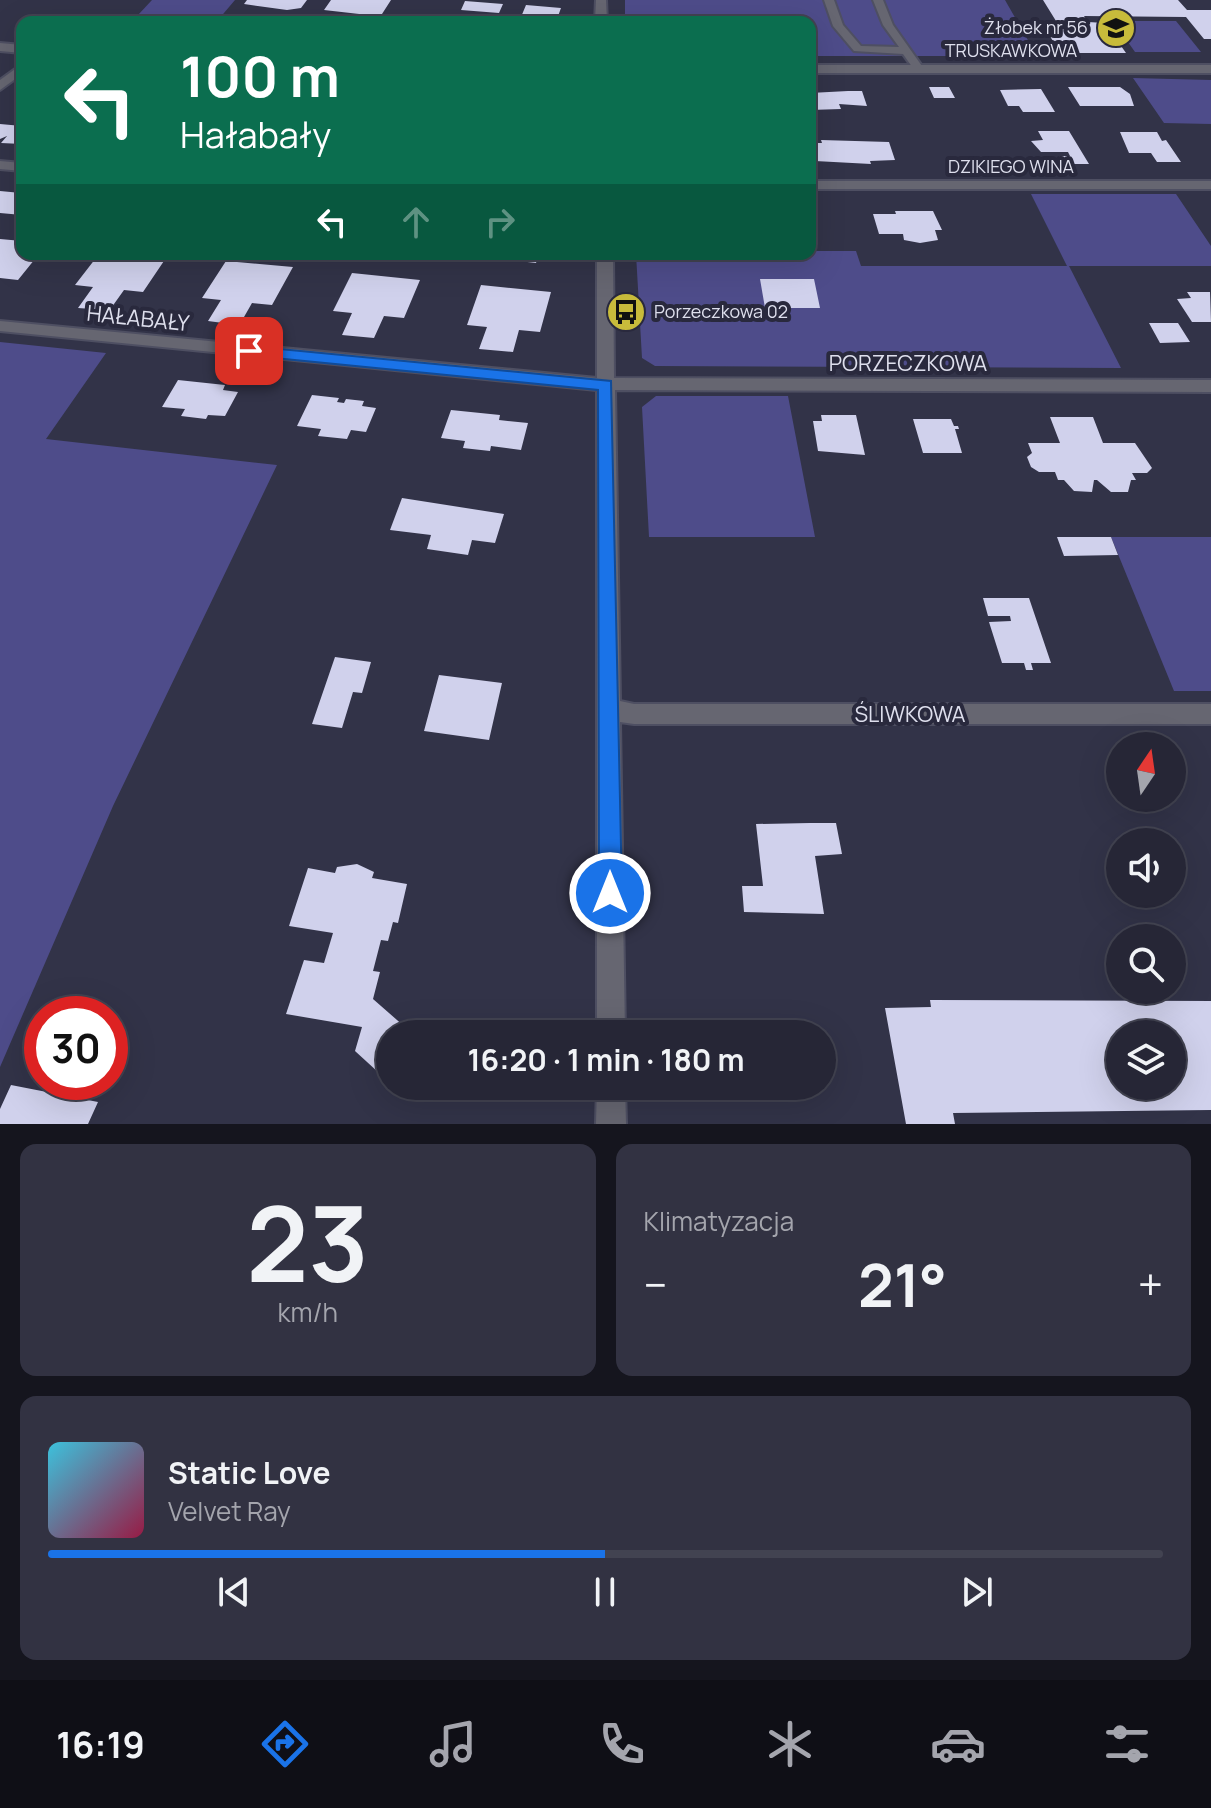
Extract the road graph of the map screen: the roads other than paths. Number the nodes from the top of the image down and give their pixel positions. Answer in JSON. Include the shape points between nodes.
{"nodes":[{"id":1,"x":829,"y":0,"type":"edge"},
{"id":2,"x":878,"y":0,"type":"edge"},
{"id":3,"x":907,"y":51,"type":"junction"},
{"id":4,"x":816,"y":69,"type":"edge"},
{"id":5,"x":919,"y":69,"type":"junction"},
{"id":6,"x":1211,"y":69,"type":"edge"},
{"id":7,"x":16,"y":73,"type":"edge"},
{"id":8,"x":0,"y":86,"type":"edge"},
{"id":9,"x":816,"y":185,"type":"edge"},
{"id":10,"x":1211,"y":185,"type":"edge"},
{"id":11,"x":605,"y":260,"type":"edge"},
{"id":12,"x":0,"y":326,"type":"edge"},
{"id":13,"x":606,"y":385,"type":"junction"},
{"id":14,"x":1211,"y":386,"type":"edge"},
{"id":15,"x":609,"y":709,"type":"junction"},
{"id":16,"x":1211,"y":714,"type":"edge"},
{"id":17,"x":611,"y":1020,"type":"edge"},
{"id":18,"x":611,"y":1100,"type":"edge"},
{"id":19,"x":611,"y":1124,"type":"edge"}],
"edges":[{"from":1,"to":3,"type":"lane","via":[[838,26],[858,49]]},
{"from":2,"to":3,"type":"lane"},
{"from":3,"to":5,"type":"lane"},
{"from":4,"to":5,"type":"street","name":"TRUSKAWKOWA"},
{"from":5,"to":6,"type":"street","name":"TRUSKAWKOWA"},
{"from":7,"to":8,"type":"street"},
{"from":9,"to":10,"type":"street","name":"DZIKIEGO WINA"},
{"from":11,"to":13,"type":"street"},
{"from":12,"to":13,"type":"street","name":"HAŁABAŁY"},
{"from":13,"to":14,"type":"street","name":"PORZECZKOWA"},
{"from":13,"to":15,"type":"street"},
{"from":15,"to":16,"type":"street","name":"ŚLIWKOWA","via":[[634,714]]},
{"from":15,"to":17,"type":"street"},
{"from":18,"to":19,"type":"street"}]}
